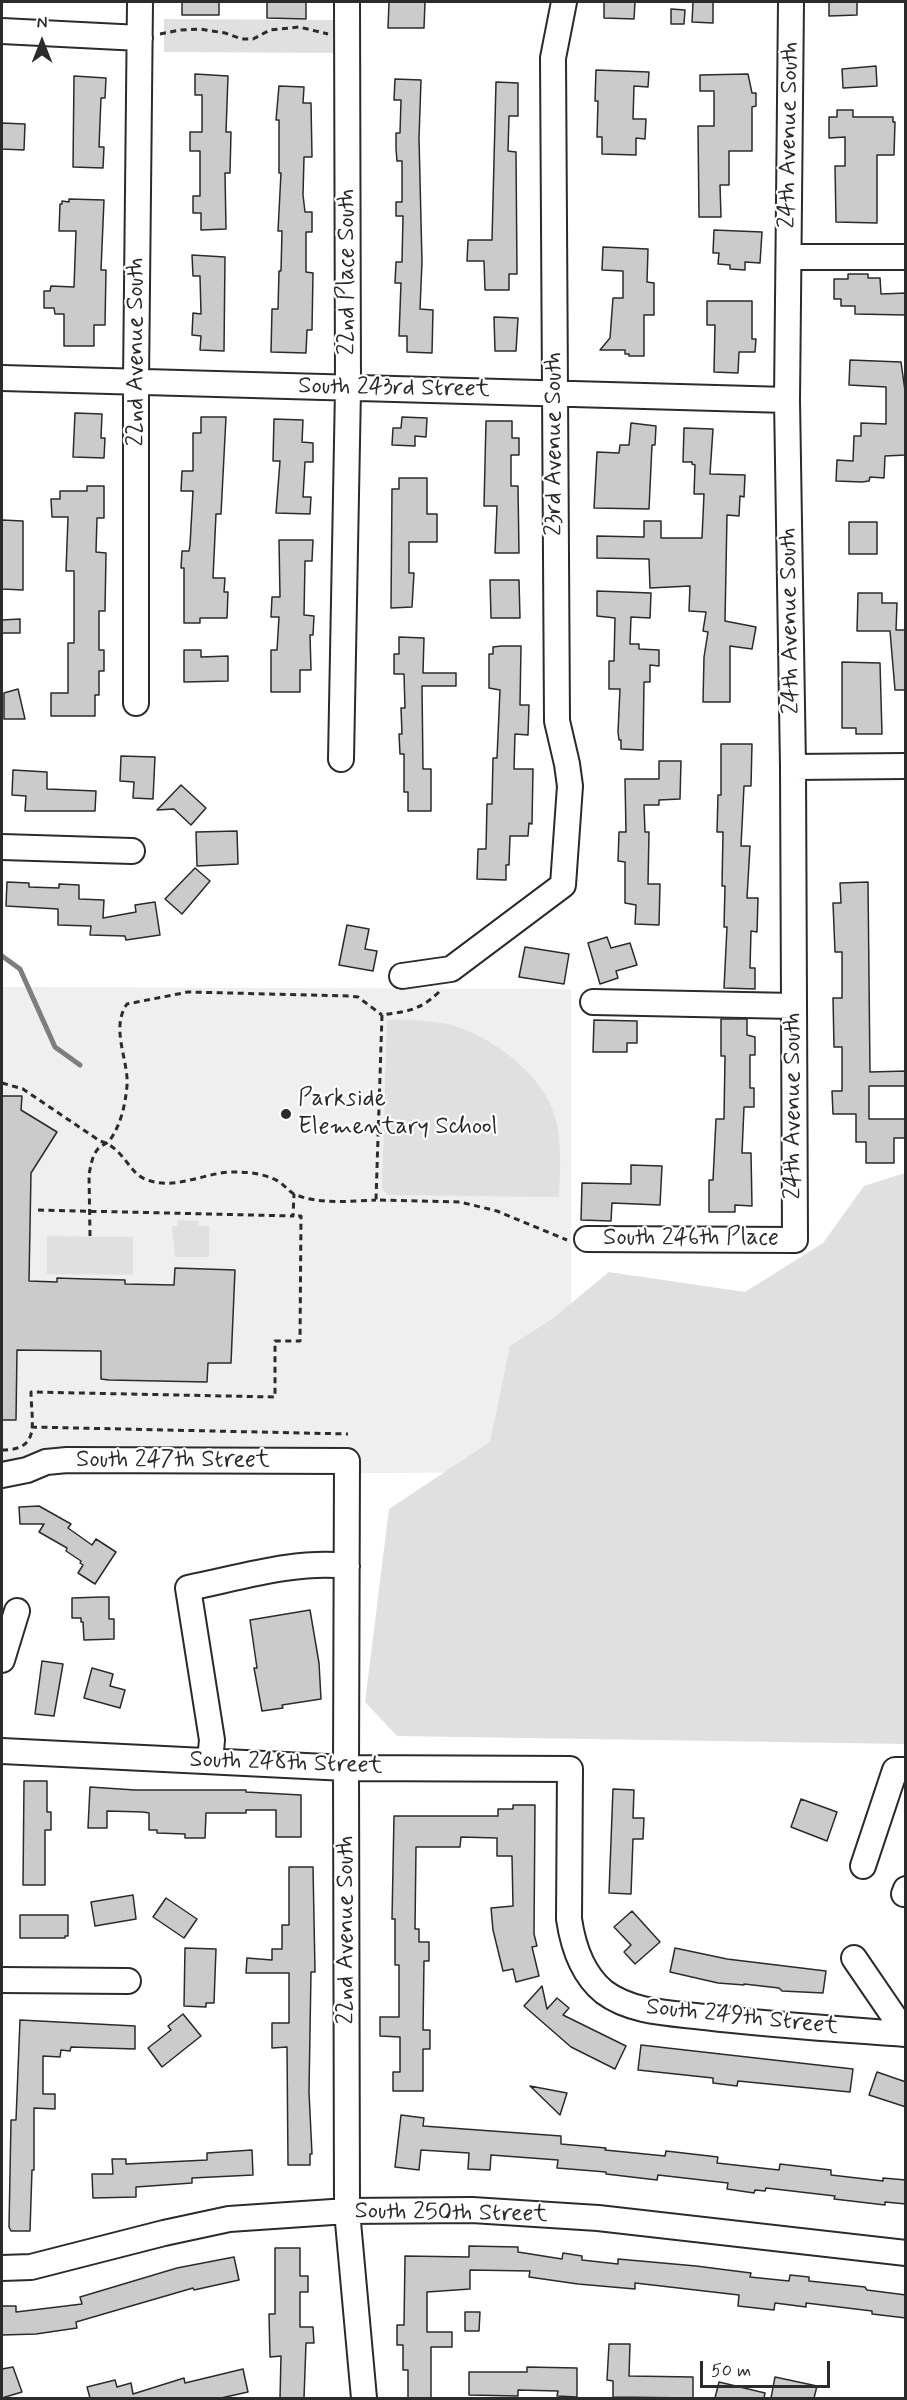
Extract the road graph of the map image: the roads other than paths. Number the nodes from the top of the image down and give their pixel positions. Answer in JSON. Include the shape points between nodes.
{"nodes":[{"id":1,"x":140,"y":2,"type":"edge"},
{"id":2,"x":347,"y":2,"type":"edge"},
{"id":3,"x":564,"y":2,"type":"edge"},
{"id":4,"x":791,"y":2,"type":"edge"},
{"id":5,"x":2,"y":31,"type":"edge"},
{"id":6,"x":140,"y":38,"type":"junction"},
{"id":7,"x":789,"y":257,"type":"junction"},
{"id":8,"x":906,"y":257,"type":"edge"},
{"id":9,"x":2,"y":378,"type":"edge"},
{"id":10,"x":136,"y":381,"type":"junction"},
{"id":11,"x":348,"y":389,"type":"junction"},
{"id":12,"x":555,"y":392,"type":"junction"},
{"id":13,"x":787,"y":400,"type":"junction"},
{"id":14,"x":136,"y":703,"type":"dead end"},
{"id":15,"x":342,"y":759,"type":"dead end"},
{"id":16,"x":906,"y":766,"type":"edge"},
{"id":17,"x":793,"y":767,"type":"junction"},
{"id":18,"x":2,"y":847,"type":"edge"},
{"id":19,"x":132,"y":851,"type":"dead end"},
{"id":20,"x":402,"y":976,"type":"dead end"},
{"id":21,"x":592,"y":1002,"type":"dead end"},
{"id":22,"x":794,"y":1006,"type":"junction"},
{"id":23,"x":579,"y":1240,"type":"road end"},
{"id":24,"x":795,"y":1240,"type":"joint"},
{"id":25,"x":347,"y":1461,"type":"joint"},
{"id":26,"x":2,"y":1475,"type":"edge"},
{"id":27,"x":347,"y":1566,"type":"junction"},
{"id":28,"x":17,"y":1611,"type":"dead end"},
{"id":29,"x":2,"y":1660,"type":"edge"},
{"id":30,"x":2,"y":1751,"type":"edge"},
{"id":31,"x":210,"y":1761,"type":"junction"},
{"id":32,"x":346,"y":1768,"type":"junction"},
{"id":33,"x":900,"y":1770,"type":"edge"},
{"id":34,"x":863,"y":1866,"type":"dead end"},
{"id":35,"x":854,"y":1958,"type":"dead end"},
{"id":36,"x":589,"y":1975,"type":"joint"},
{"id":37,"x":2,"y":1980,"type":"edge"},
{"id":38,"x":128,"y":1981,"type":"dead end"},
{"id":39,"x":905,"y":2034,"type":"edge"},
{"id":40,"x":347,"y":2211,"type":"junction"},
{"id":41,"x":906,"y":2253,"type":"edge"},
{"id":42,"x":2,"y":2268,"type":"edge"},
{"id":43,"x":364,"y":2398,"type":"edge"}],
"edges":[{"from":1,"to":6,"type":"street","name":"22nd Avenue South"},
{"from":2,"to":11,"type":"street","name":"22nd Place South"},
{"from":3,"to":12,"type":"street","name":"23rd Avenue South","via":[[553,58]]},
{"from":4,"to":7,"type":"street","name":"24th Avenue South"},
{"from":5,"to":6,"type":"street"},
{"from":6,"to":10,"type":"street","name":"22nd Avenue South"},
{"from":7,"to":8,"type":"street"},
{"from":7,"to":13,"type":"street","name":"24th Avenue South"},
{"from":9,"to":10,"type":"street","name":"South 243rd Street"},
{"from":10,"to":11,"type":"street","name":"South 243rd Street"},
{"from":10,"to":14,"type":"street","name":"22nd Avenue South"},
{"from":11,"to":12,"type":"street","name":"South 243rd Street"},
{"from":11,"to":15,"type":"street","name":"22nd Place South"},
{"from":12,"to":13,"type":"street","name":"South 243rd Street"},
{"from":12,"to":20,"type":"street","name":"23rd Avenue South","via":[[557,721],[570,786],[564,885],[451,969]]},
{"from":13,"to":17,"type":"street","name":"24th Avenue South"},
{"from":16,"to":17,"type":"street"},
{"from":17,"to":22,"type":"street","name":"24th Avenue South"},
{"from":18,"to":19,"type":"street"},
{"from":21,"to":22,"type":"street"},
{"from":22,"to":24,"type":"street","name":"24th Avenue South"},
{"from":23,"to":24,"type":"street","name":"South 246th Place"},
{"from":25,"to":26,"type":"street","name":"South 247th Street","via":[[67,1460]]},
{"from":25,"to":27,"type":"street","name":"22nd Avenue South"},
{"from":27,"to":31,"type":"street","via":[[329,1564],[272,1571],[188,1588],[212,1740]]},
{"from":27,"to":32,"type":"street","name":"22nd Avenue South"},
{"from":28,"to":29,"type":"street"},
{"from":30,"to":31,"type":"street","name":"South 248th Street"},
{"from":31,"to":32,"type":"street","name":"South 248th Street"},
{"from":32,"to":36,"type":"street","name":"South 248th Street","via":[[570,1769],[569,1920],[572,1940]]},
{"from":32,"to":40,"type":"street","name":"22nd Avenue South"},
{"from":33,"to":34,"type":"street"},
{"from":35,"to":39,"type":"street"},
{"from":36,"to":39,"type":"street","name":"South 249th Street","via":[[604,1991],[644,2010],[741,2022]]},
{"from":37,"to":38,"type":"street"},
{"from":40,"to":41,"type":"street","name":"South 250th Street","via":[[472,2210],[598,2218]]},
{"from":40,"to":42,"type":"street","name":"South 250th Street","via":[[229,2219],[32,2267]]},
{"from":40,"to":43,"type":"street","name":"22nd Avenue South"}]}
